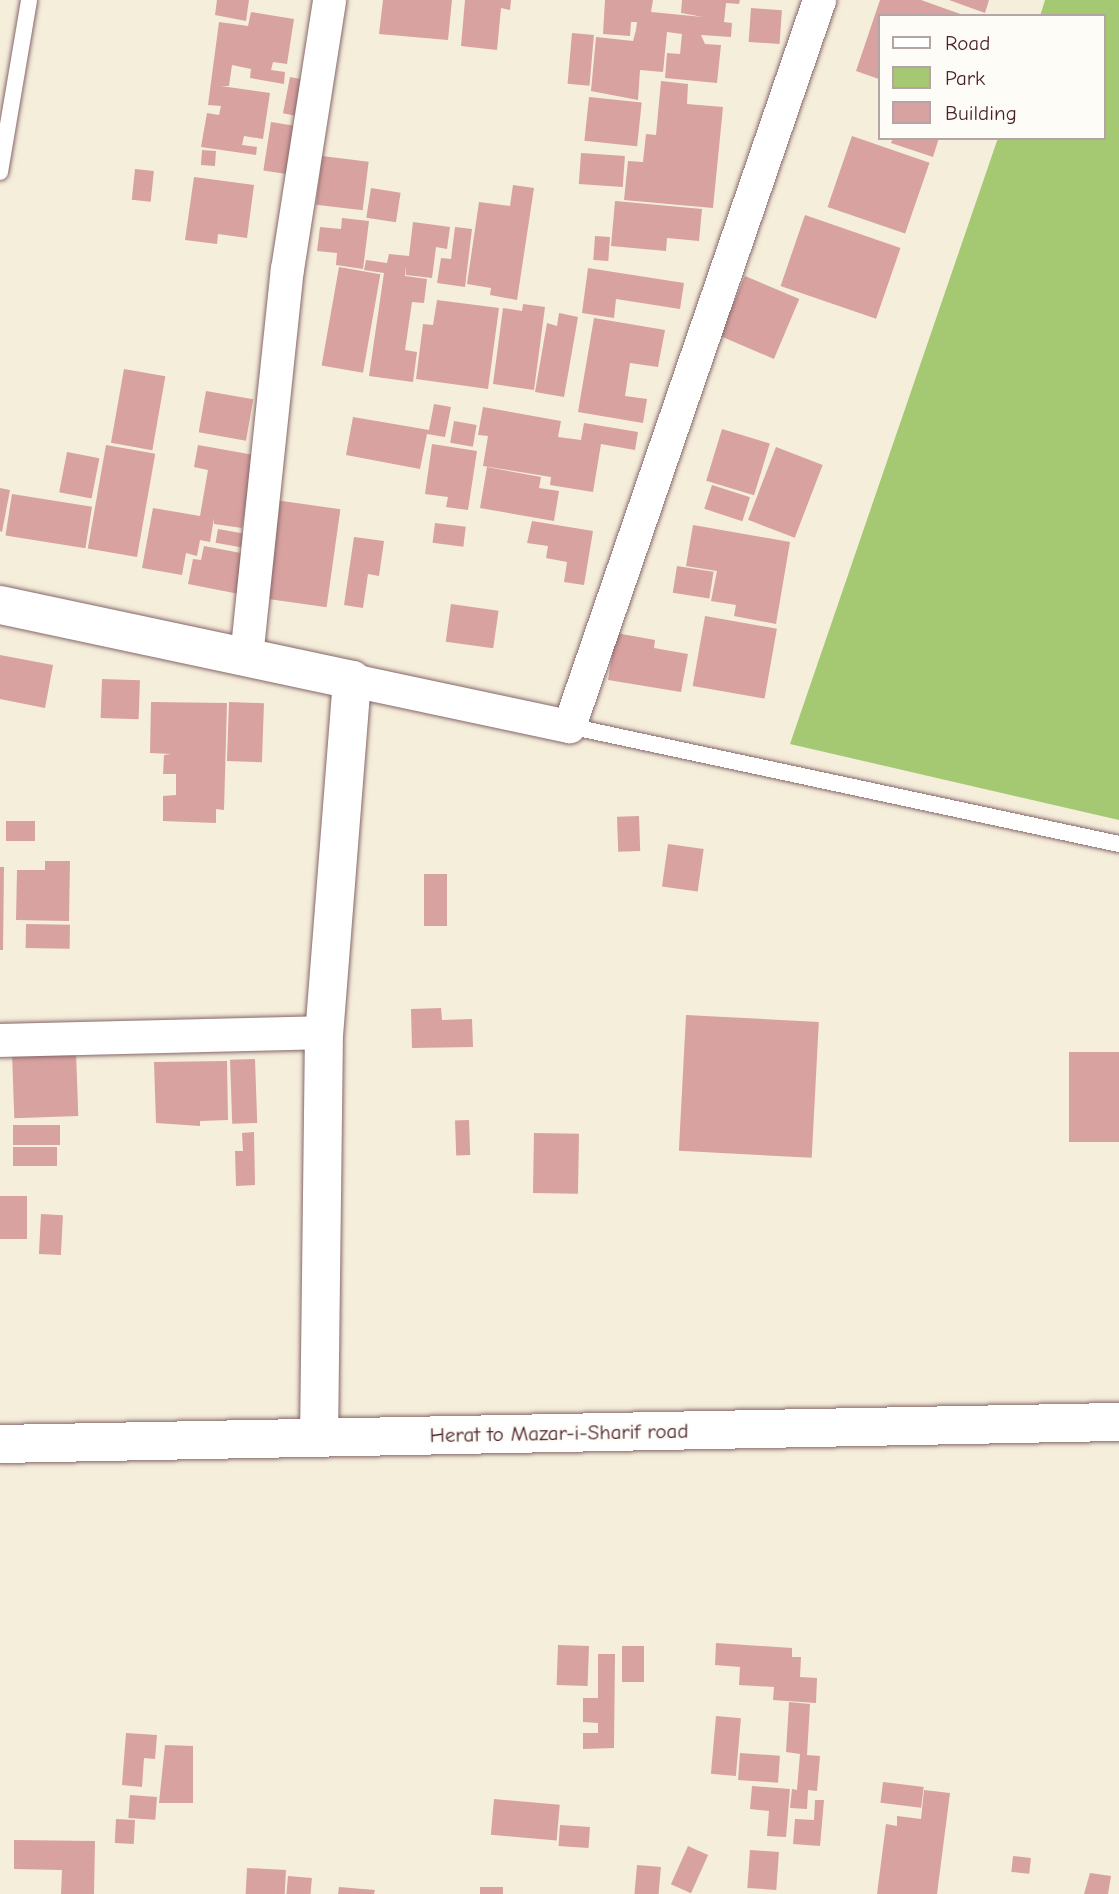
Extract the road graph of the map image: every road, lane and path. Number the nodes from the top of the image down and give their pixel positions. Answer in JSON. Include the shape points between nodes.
{"nodes":[{"id":1,"x":29,"y":0,"type":"edge"},
{"id":2,"x":329,"y":0,"type":"edge"},
{"id":3,"x":819,"y":0,"type":"edge"},
{"id":4,"x":0,"y":172,"type":"edge"},
{"id":5,"x":0,"y":605,"type":"edge"},
{"id":6,"x":246,"y":657,"type":"junction"},
{"id":7,"x":352,"y":680,"type":"junction"},
{"id":8,"x":569,"y":726,"type":"junction"},
{"id":9,"x":1119,"y":844,"type":"edge"},
{"id":10,"x":324,"y":1032,"type":"junction"},
{"id":11,"x":0,"y":1040,"type":"edge"},
{"id":12,"x":1119,"y":1422,"type":"edge"},
{"id":13,"x":319,"y":1437,"type":"junction"},
{"id":14,"x":0,"y":1444,"type":"edge"}],
"edges":[{"from":1,"to":4,"type":"lane"},
{"from":2,"to":6,"type":"street","via":[[287,269]]},
{"from":3,"to":8,"type":"street"},
{"from":5,"to":6,"type":"main road"},
{"from":6,"to":7,"type":"main road"},
{"from":7,"to":8,"type":"street"},
{"from":7,"to":10,"type":"main road"},
{"from":8,"to":9,"type":"lane"},
{"from":10,"to":11,"type":"street"},
{"from":10,"to":13,"type":"main road"},
{"from":12,"to":13,"type":"main road","name":"Herat to Mazar-i-Sharif road"},
{"from":13,"to":14,"type":"main road","name":"Herat to Mazar-i-Sharif road"}]}
